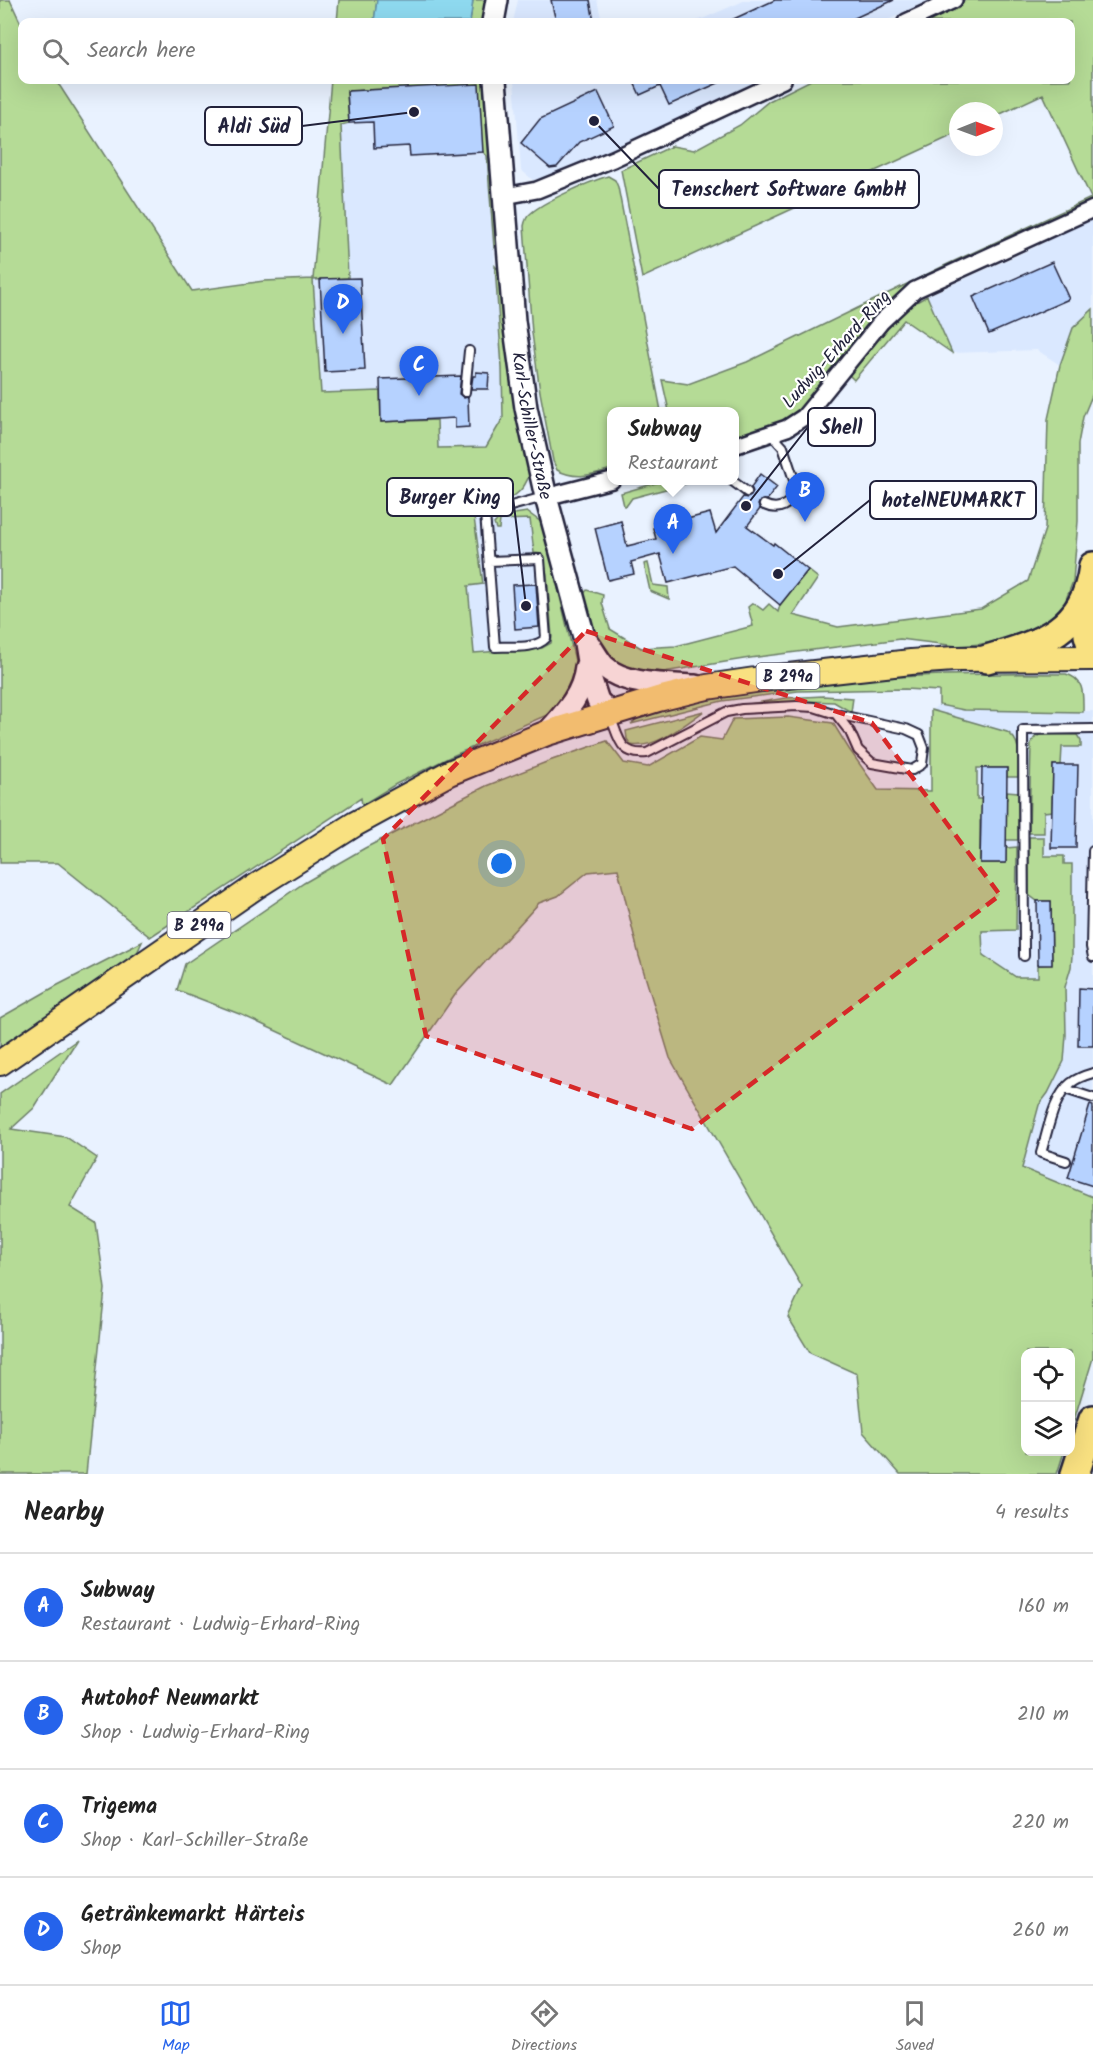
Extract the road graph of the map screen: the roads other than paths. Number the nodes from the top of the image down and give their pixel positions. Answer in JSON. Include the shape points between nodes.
{"nodes":[{"id":1,"x":497,"y":0,"type":"edge"},
{"id":2,"x":954,"y":0,"type":"edge"},
{"id":3,"x":494,"y":18,"type":"edge"},
{"id":4,"x":915,"y":18,"type":"edge"},
{"id":5,"x":495,"y":84,"type":"edge"},
{"id":6,"x":774,"y":84,"type":"edge"},
{"id":7,"x":505,"y":196,"type":"junction"},
{"id":8,"x":1093,"y":209,"type":"edge"},
{"id":9,"x":469,"y":351,"type":"dead end"},
{"id":10,"x":465,"y":392,"type":"dead end"},
{"id":11,"x":771,"y":434,"type":"junction"},
{"id":12,"x":739,"y":445,"type":"edge"},
{"id":13,"x":607,"y":481,"type":"edge"},
{"id":14,"x":738,"y":485,"type":"edge"},
{"id":15,"x":747,"y":492,"type":"dead end"},
{"id":16,"x":546,"y":497,"type":"junction"},
{"id":17,"x":764,"y":505,"type":"dead end"},
{"id":18,"x":489,"y":561,"type":"junction"},
{"id":19,"x":1091,"y":578,"type":"edge"},
{"id":20,"x":1093,"y":652,"type":"edge"},
{"id":21,"x":1093,"y":658,"type":"edge"},
{"id":22,"x":987,"y":659,"type":"junction"},
{"id":23,"x":596,"y":663,"type":"junction"},
{"id":24,"x":707,"y":687,"type":"junction"},
{"id":25,"x":609,"y":712,"type":"junction"},
{"id":26,"x":836,"y":714,"type":"junction"},
{"id":27,"x":1093,"y":729,"type":"edge"},
{"id":28,"x":547,"y":733,"type":"junction"},
{"id":29,"x":1093,"y":851,"type":"edge"},
{"id":30,"x":1093,"y":899,"type":"edge"},
{"id":31,"x":1024,"y":956,"type":"dead end"},
{"id":32,"x":1093,"y":957,"type":"edge"},
{"id":33,"x":0,"y":1063,"type":"edge"},
{"id":34,"x":1093,"y":1073,"type":"edge"},
{"id":35,"x":1065,"y":1089,"type":"junction"},
{"id":36,"x":1093,"y":1098,"type":"edge"},
{"id":37,"x":1066,"y":1161,"type":"dead end"},
{"id":38,"x":1093,"y":1419,"type":"edge"},
{"id":39,"x":1075,"y":1474,"type":"edge"}],
"edges":[{"from":1,"to":3,"type":"street"},
{"from":2,"to":4,"type":"street"},
{"from":5,"to":7,"type":"street","name":"Karl-Schiller-Straße"},
{"from":6,"to":7,"type":"street","via":[[613,159],[537,190]]},
{"from":7,"to":16,"type":"street","name":"Karl-Schiller-Straße","via":[[518,358]]},
{"from":8,"to":11,"type":"street","name":"Ludwig-Erhard-Ring","via":[[915,291],[881,322],[804,417]]},
{"from":9,"to":10,"type":"lane"},
{"from":11,"to":12,"type":"street","name":"Ludwig-Erhard-Ring"},
{"from":11,"to":17,"type":"lane","via":[[783,447],[798,492],[780,508]]},
{"from":13,"to":16,"type":"street"},
{"from":14,"to":15,"type":"lane"},
{"from":16,"to":18,"type":"lane","via":[[485,513]]},
{"from":16,"to":23,"type":"street","name":"Karl-Schiller-Straße","via":[[584,636]]},
{"from":18,"to":18,"type":"lane","via":[[495,647],[537,645],[546,638],[540,559]]},
{"from":19,"to":20,"type":"highway","via":[[1089,635]]},
{"from":19,"to":22,"type":"highway","via":[[1077,611],[1059,631]]},
{"from":21,"to":22,"type":"main road","number":"B 299a"},
{"from":22,"to":24,"type":"main road","number":"B 299a","via":[[868,666]]},
{"from":23,"to":24,"type":"street","via":[[638,681]]},
{"from":23,"to":25,"type":"street","via":[[610,687]]},
{"from":23,"to":28,"type":"street","via":[[570,708]]},
{"from":24,"to":25,"type":"main road","number":"B 299a"},
{"from":25,"to":26,"type":"lane","via":[[621,744],[638,754],[726,712],[797,706]]},
{"from":25,"to":28,"type":"main road","number":"B 299a"},
{"from":26,"to":26,"type":"lane","via":[[919,735],[924,748],[922,764],[912,770],[872,763],[858,750]]},
{"from":27,"to":31,"type":"lane","via":[[1023,730]]},
{"from":28,"to":33,"type":"main road","number":"B 299a","via":[[449,773],[365,818],[255,887]]},
{"from":29,"to":30,"type":"lane"},
{"from":30,"to":32,"type":"lane"},
{"from":34,"to":35,"type":"lane"},
{"from":35,"to":36,"type":"lane"},
{"from":35,"to":37,"type":"lane","via":[[1041,1152]]},
{"from":38,"to":39,"type":"highway"}]}
